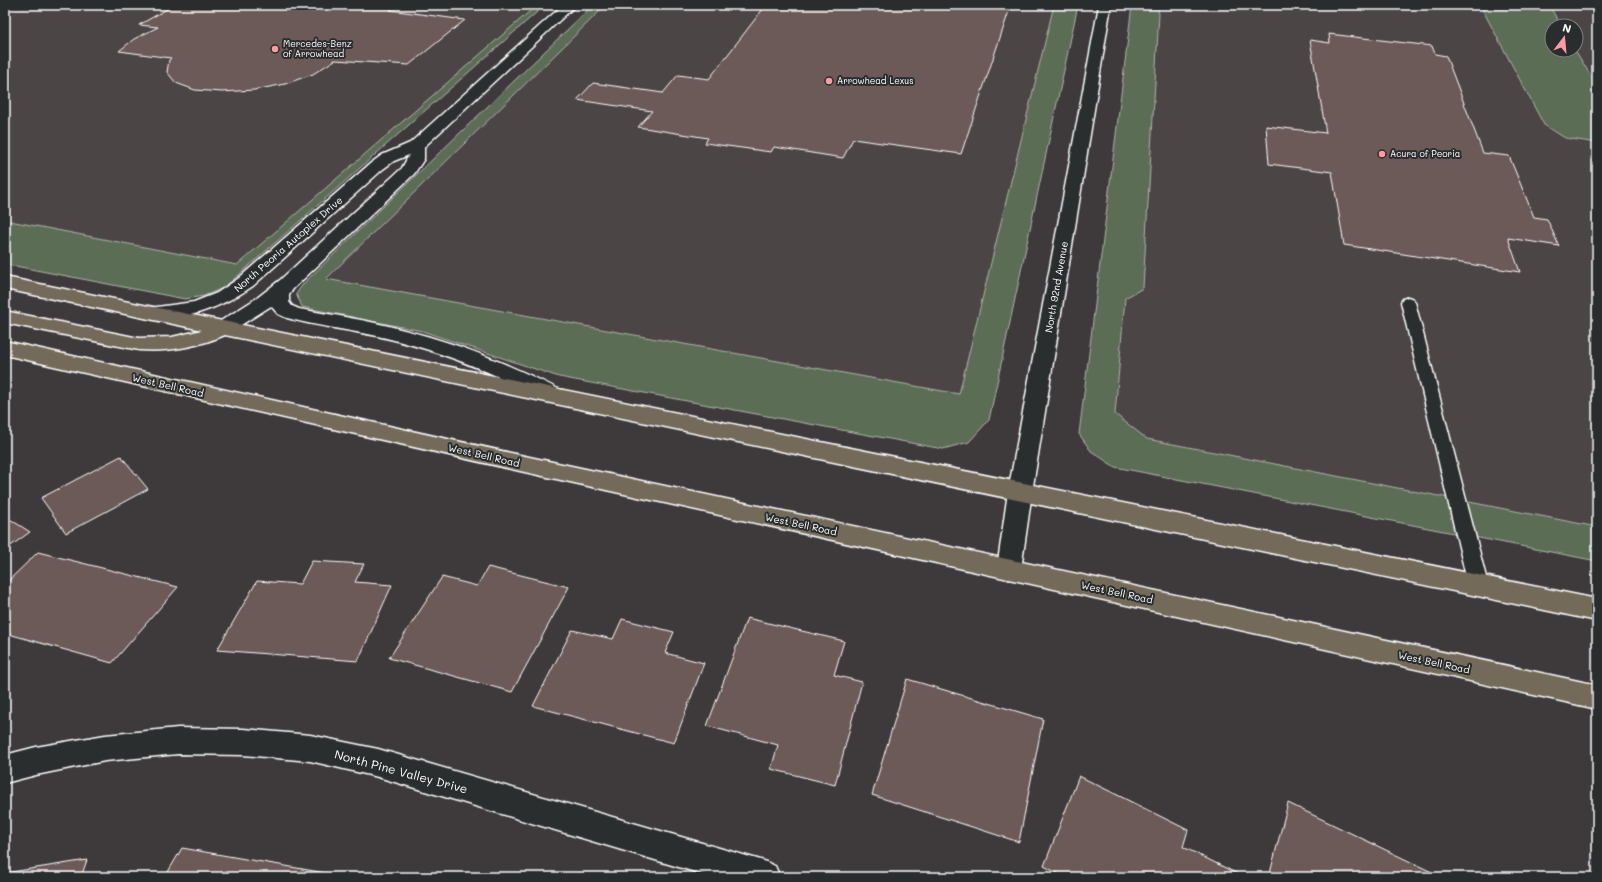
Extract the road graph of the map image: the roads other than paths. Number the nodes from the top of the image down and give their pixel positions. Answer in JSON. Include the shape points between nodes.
{"nodes":[{"id":1,"x":570,"y":5,"type":"edge"},
{"id":2,"x":1105,"y":5,"type":"edge"},
{"id":3,"x":416,"y":146,"type":"junction"},
{"id":4,"x":5,"y":283,"type":"edge"},
{"id":5,"x":287,"y":284,"type":"junction"},
{"id":6,"x":1408,"y":302,"type":"dead end"},
{"id":7,"x":148,"y":313,"type":"junction"},
{"id":8,"x":5,"y":317,"type":"edge"},
{"id":9,"x":223,"y":328,"type":"junction"},
{"id":10,"x":5,"y":348,"type":"edge"},
{"id":11,"x":557,"y":396,"type":"junction"},
{"id":12,"x":1020,"y":492,"type":"junction"},
{"id":13,"x":1009,"y":568,"type":"junction"},
{"id":14,"x":1478,"y":585,"type":"junction"},
{"id":15,"x":1597,"y":610,"type":"edge"},
{"id":16,"x":1597,"y":698,"type":"edge"},
{"id":17,"x":5,"y":769,"type":"edge"},
{"id":18,"x":764,"y":877,"type":"edge"}],
"edges":[{"from":1,"to":3,"type":"street","name":"North Peoria Autoplex Drive"},
{"from":2,"to":12,"type":"street","name":"North 92nd Avenue"},
{"from":3,"to":5,"type":"street","via":[[418,154],[408,171]]},
{"from":3,"to":7,"type":"street","name":"North Peoria Autoplex Drive","via":[[388,158],[377,166],[232,293],[200,308],[183,312]]},
{"from":4,"to":7,"type":"main road"},
{"from":5,"to":9,"type":"street"},
{"from":5,"to":11,"type":"street","via":[[280,294],[280,303],[285,310],[294,314],[400,335],[438,346],[520,377]]},
{"from":6,"to":14,"type":"lane"},
{"from":7,"to":9,"type":"main road"},
{"from":8,"to":9,"type":"main road","via":[[154,345],[192,341]]},
{"from":9,"to":11,"type":"main road"},
{"from":10,"to":13,"type":"main road","name":"West Bell Road","via":[[520,463]]},
{"from":11,"to":12,"type":"main road"},
{"from":12,"to":13,"type":"street","name":"North 92nd Avenue"},
{"from":12,"to":14,"type":"main road"},
{"from":13,"to":16,"type":"main road","name":"West Bell Road"},
{"from":14,"to":15,"type":"main road"},
{"from":17,"to":18,"type":"street","name":"North Pine Valley Drive","via":[[105,748],[178,741],[243,742],[310,748],[378,763]]}]}
